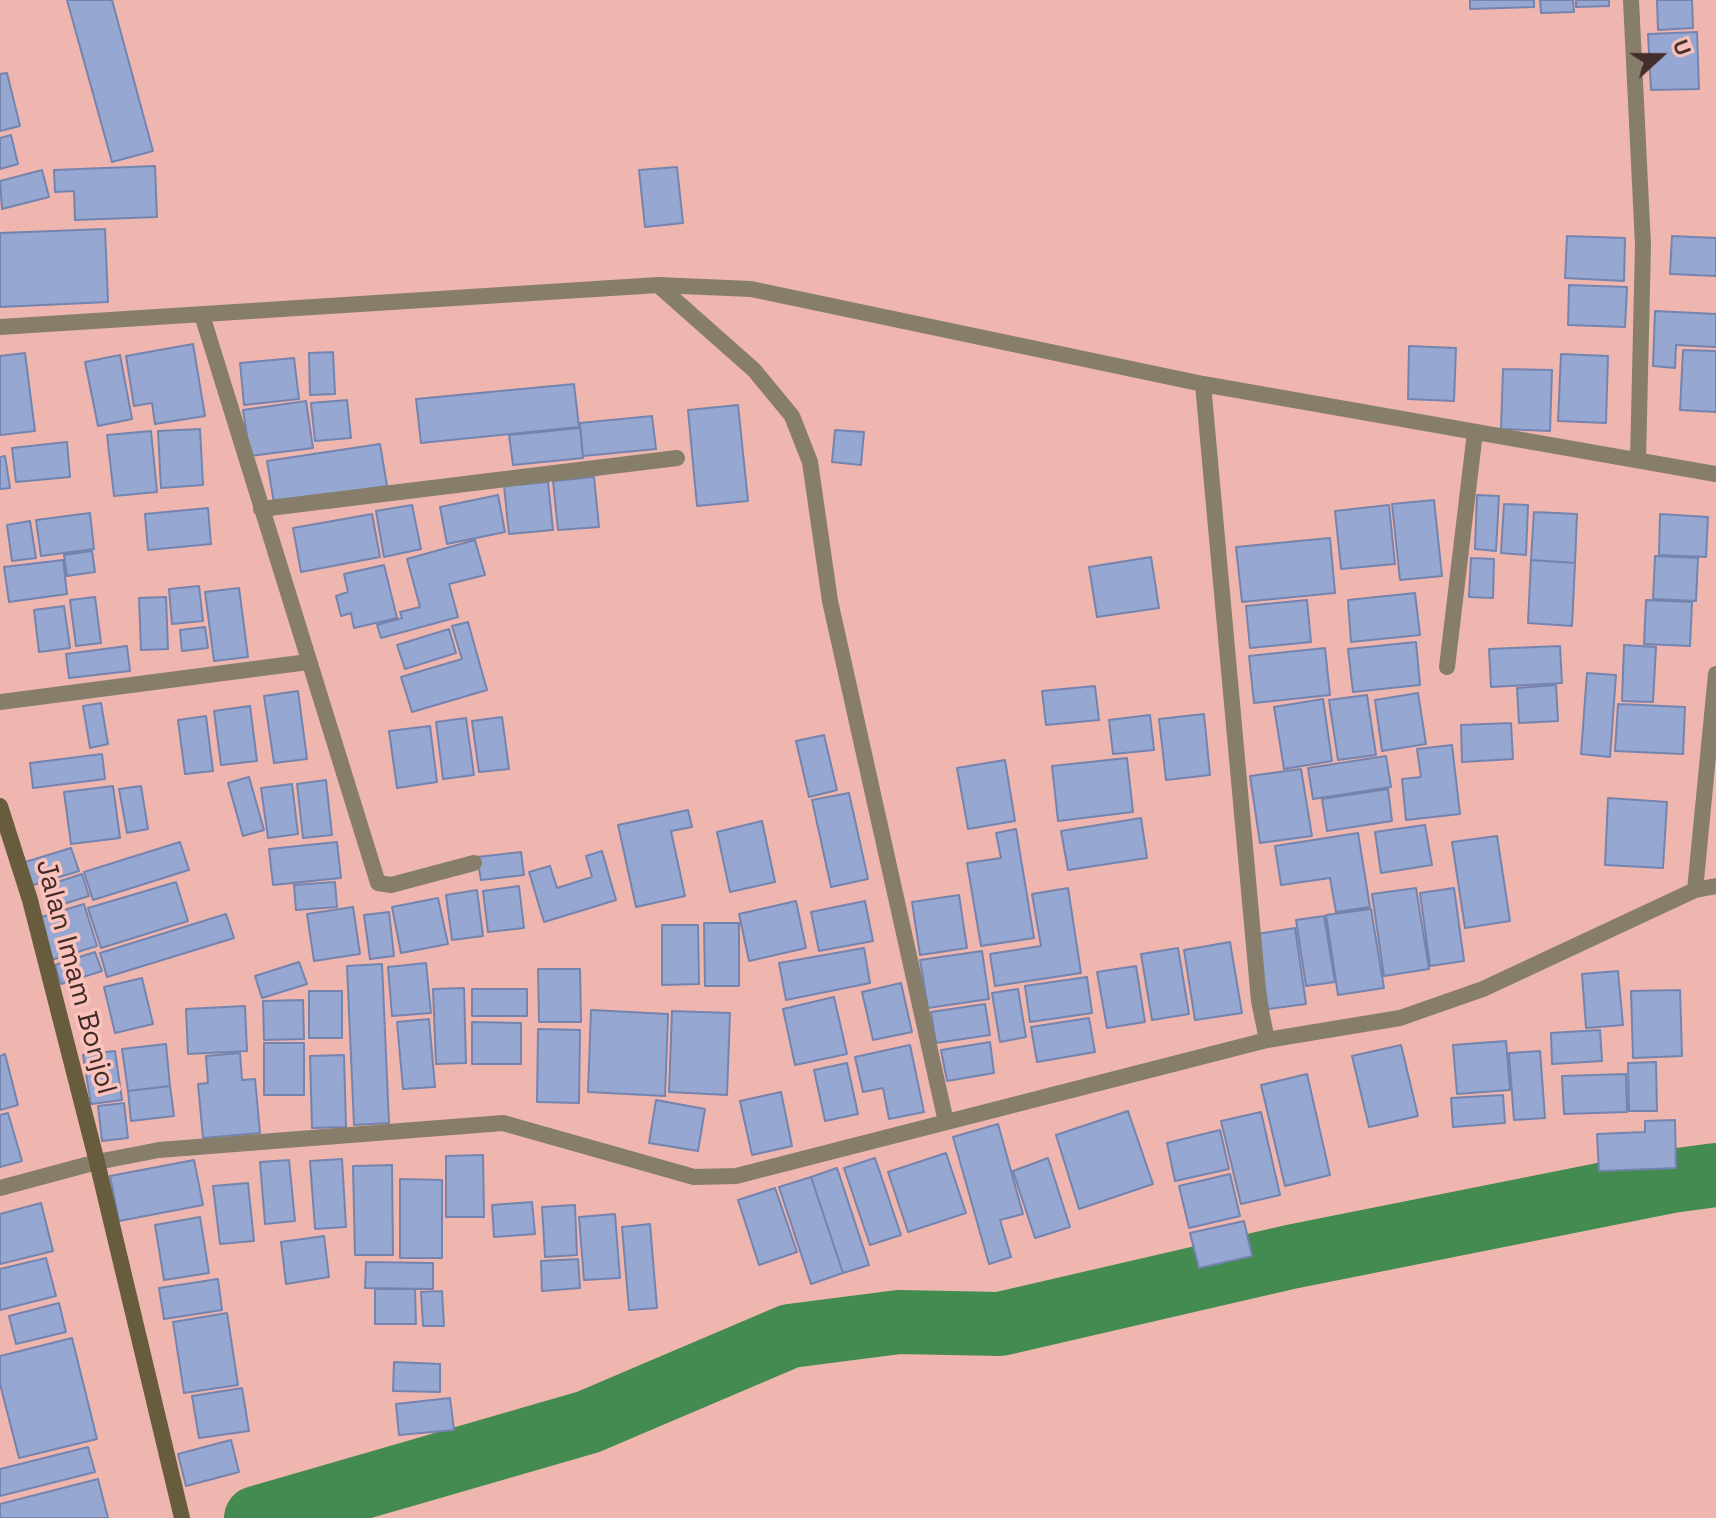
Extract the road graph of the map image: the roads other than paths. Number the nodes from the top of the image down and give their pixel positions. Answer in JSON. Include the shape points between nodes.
{"nodes":[{"id":1,"x":1631,"y":0,"type":"edge"},
{"id":2,"x":658,"y":285,"type":"junction"},
{"id":3,"x":202,"y":315,"type":"junction"},
{"id":4,"x":0,"y":327,"type":"edge"},
{"id":5,"x":1203,"y":384,"type":"junction"},
{"id":6,"x":1475,"y":432,"type":"junction"},
{"id":7,"x":677,"y":458,"type":"dead end"},
{"id":8,"x":1638,"y":460,"type":"junction"},
{"id":9,"x":1716,"y":474,"type":"edge"},
{"id":10,"x":261,"y":509,"type":"junction"},
{"id":11,"x":308,"y":662,"type":"junction"},
{"id":12,"x":1447,"y":667,"type":"dead end"},
{"id":13,"x":1716,"y":674,"type":"edge"},
{"id":14,"x":0,"y":702,"type":"edge"},
{"id":15,"x":0,"y":806,"type":"edge"},
{"id":16,"x":474,"y":863,"type":"dead end"},
{"id":17,"x":1716,"y":886,"type":"edge"},
{"id":18,"x":1695,"y":890,"type":"junction"},
{"id":19,"x":1267,"y":1040,"type":"junction"},
{"id":20,"x":946,"y":1122,"type":"junction"},
{"id":21,"x":97,"y":1162,"type":"junction"},
{"id":22,"x":0,"y":1188,"type":"edge"},
{"id":23,"x":182,"y":1518,"type":"edge"}],
"edges":[{"from":1,"to":8,"type":"street","via":[[1643,245]]},
{"from":2,"to":3,"type":"street"},
{"from":2,"to":5,"type":"street","via":[[751,289]]},
{"from":2,"to":20,"type":"street","via":[[754,370],[792,416],[810,462],[830,601]]},
{"from":3,"to":4,"type":"street"},
{"from":3,"to":10,"type":"street"},
{"from":5,"to":6,"type":"street"},
{"from":5,"to":19,"type":"street","via":[[1259,1001]]},
{"from":6,"to":8,"type":"street"},
{"from":6,"to":12,"type":"street"},
{"from":7,"to":10,"type":"street"},
{"from":8,"to":9,"type":"street"},
{"from":10,"to":11,"type":"street"},
{"from":11,"to":14,"type":"street"},
{"from":11,"to":16,"type":"street","via":[[378,883],[391,885]]},
{"from":13,"to":18,"type":"street"},
{"from":15,"to":21,"type":"main road","name":"Jalan Imam Bonjol","via":[[30,900]]},
{"from":17,"to":18,"type":"street"},
{"from":18,"to":19,"type":"street","via":[[1445,1004],[1400,1018]]},
{"from":19,"to":20,"type":"street"},
{"from":20,"to":21,"type":"street","via":[[724,1177],[694,1177],[503,1123],[159,1150]]},
{"from":21,"to":22,"type":"street"},
{"from":21,"to":23,"type":"main road","name":"Jalan Imam Bonjol"}]}
